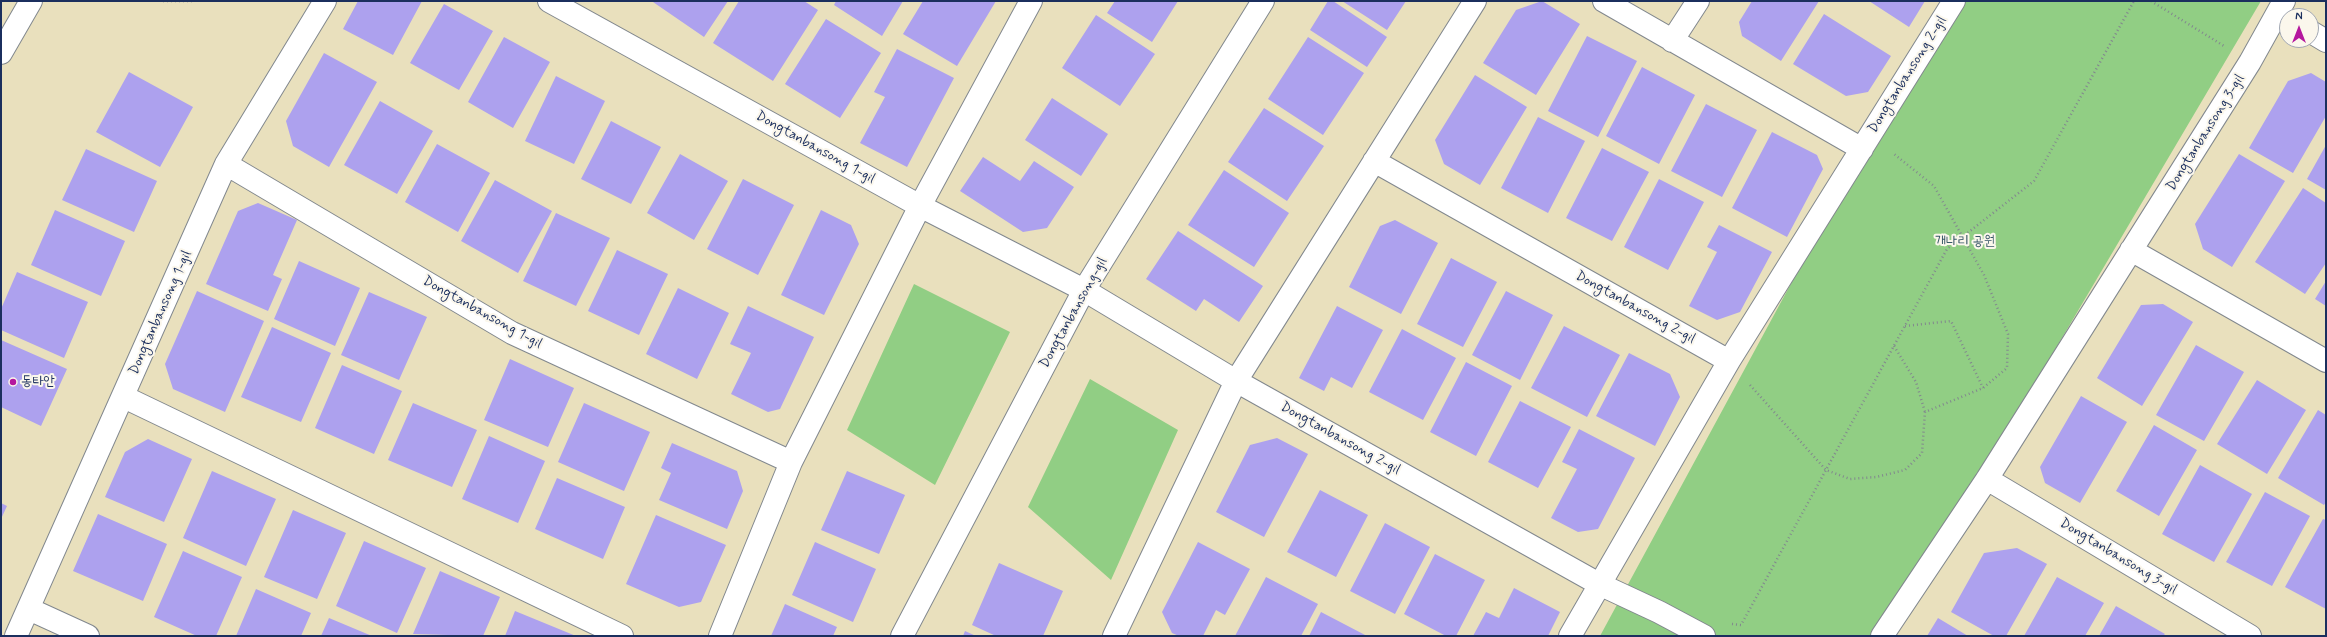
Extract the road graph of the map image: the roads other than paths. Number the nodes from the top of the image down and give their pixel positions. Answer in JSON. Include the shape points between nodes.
{"nodes":[{"id":1,"x":31,"y":1,"type":"edge"},
{"id":2,"x":325,"y":1,"type":"edge"},
{"id":3,"x":549,"y":1,"type":"edge"},
{"id":4,"x":1031,"y":1,"type":"edge"},
{"id":5,"x":1263,"y":1,"type":"edge"},
{"id":6,"x":1475,"y":1,"type":"edge"},
{"id":7,"x":1604,"y":1,"type":"edge"},
{"id":8,"x":1698,"y":1,"type":"edge"},
{"id":9,"x":1954,"y":1,"type":"edge"},
{"id":10,"x":2279,"y":17,"type":"edge"},
{"id":11,"x":1672,"y":41,"type":"junction"},
{"id":12,"x":1,"y":53,"type":"edge"},
{"id":13,"x":1866,"y":142,"type":"junction"},
{"id":14,"x":1374,"y":161,"type":"junction"},
{"id":15,"x":226,"y":164,"type":"junction"},
{"id":16,"x":920,"y":206,"type":"junction"},
{"id":17,"x":2131,"y":250,"type":"junction"},
{"id":18,"x":1084,"y":290,"type":"junction"},
{"id":19,"x":1729,"y":361,"type":"junction"},
{"id":20,"x":2326,"y":361,"type":"edge"},
{"id":21,"x":1236,"y":381,"type":"junction"},
{"id":22,"x":124,"y":397,"type":"junction"},
{"id":23,"x":791,"y":462,"type":"junction"},
{"id":24,"x":1986,"y":479,"type":"junction"},
{"id":25,"x":1599,"y":584,"type":"junction"},
{"id":26,"x":29,"y":609,"type":"junction"},
{"id":27,"x":16,"y":636,"type":"edge"},
{"id":28,"x":88,"y":636,"type":"edge"},
{"id":29,"x":622,"y":636,"type":"edge"},
{"id":30,"x":720,"y":636,"type":"edge"},
{"id":31,"x":902,"y":636,"type":"edge"},
{"id":32,"x":1114,"y":636,"type":"edge"},
{"id":33,"x":1570,"y":636,"type":"edge"},
{"id":34,"x":1704,"y":636,"type":"edge"},
{"id":35,"x":1882,"y":636,"type":"edge"},
{"id":36,"x":2250,"y":636,"type":"edge"}],
"edges":[{"from":1,"to":12,"type":"street"},
{"from":2,"to":15,"type":"street","name":"Dongtanbansong 1-gil"},
{"from":3,"to":16,"type":"street","name":"Dongtanbansong 1-gil"},
{"from":4,"to":16,"type":"street"},
{"from":5,"to":18,"type":"street","name":"Dongtanbansong-gil"},
{"from":6,"to":14,"type":"street"},
{"from":7,"to":11,"type":"street","name":"Dongtanbansong 2-gil"},
{"from":8,"to":11,"type":"street"},
{"from":9,"to":13,"type":"street","name":"Dongtanbansong 2-gil"},
{"from":10,"to":17,"type":"street","name":"Dongtanbansong 3-gil"},
{"from":11,"to":13,"type":"street","name":"Dongtanbansong 2-gil"},
{"from":13,"to":19,"type":"street","name":"Dongtanbansong 2-gil"},
{"from":14,"to":19,"type":"street","name":"Dongtanbansong 2-gil"},
{"from":14,"to":21,"type":"street"},
{"from":15,"to":22,"type":"street","name":"Dongtanbansong 1-gil"},
{"from":15,"to":23,"type":"street","name":"Dongtanbansong 1-gil","via":[[512,333]]},
{"from":16,"to":18,"type":"street","name":"Dongtanbansong 1-gil"},
{"from":16,"to":23,"type":"street"},
{"from":17,"to":20,"type":"street"},
{"from":17,"to":24,"type":"street","name":"Dongtanbansong 3-gil"},
{"from":18,"to":21,"type":"street","name":"Dongtanbansong 2-gil"},
{"from":18,"to":31,"type":"street","name":"Dongtanbansong-gil"},
{"from":19,"to":25,"type":"street","name":"Dongtanbansong 2-gil"},
{"from":21,"to":25,"type":"street","name":"Dongtanbansong 2-gil"},
{"from":21,"to":32,"type":"street"},
{"from":22,"to":26,"type":"street","name":"Dongtanbansong 1-gil"},
{"from":22,"to":29,"type":"street"},
{"from":23,"to":30,"type":"street"},
{"from":24,"to":35,"type":"street","name":"Dongtanbansong 3-gil"},
{"from":24,"to":36,"type":"street","name":"Dongtanbansong 3-gil"},
{"from":25,"to":33,"type":"street","name":"Dongtanbansong 2-gil"},
{"from":25,"to":34,"type":"street"},
{"from":26,"to":27,"type":"street","name":"Dongtanbansong 1-gil"},
{"from":26,"to":28,"type":"street"}]}
